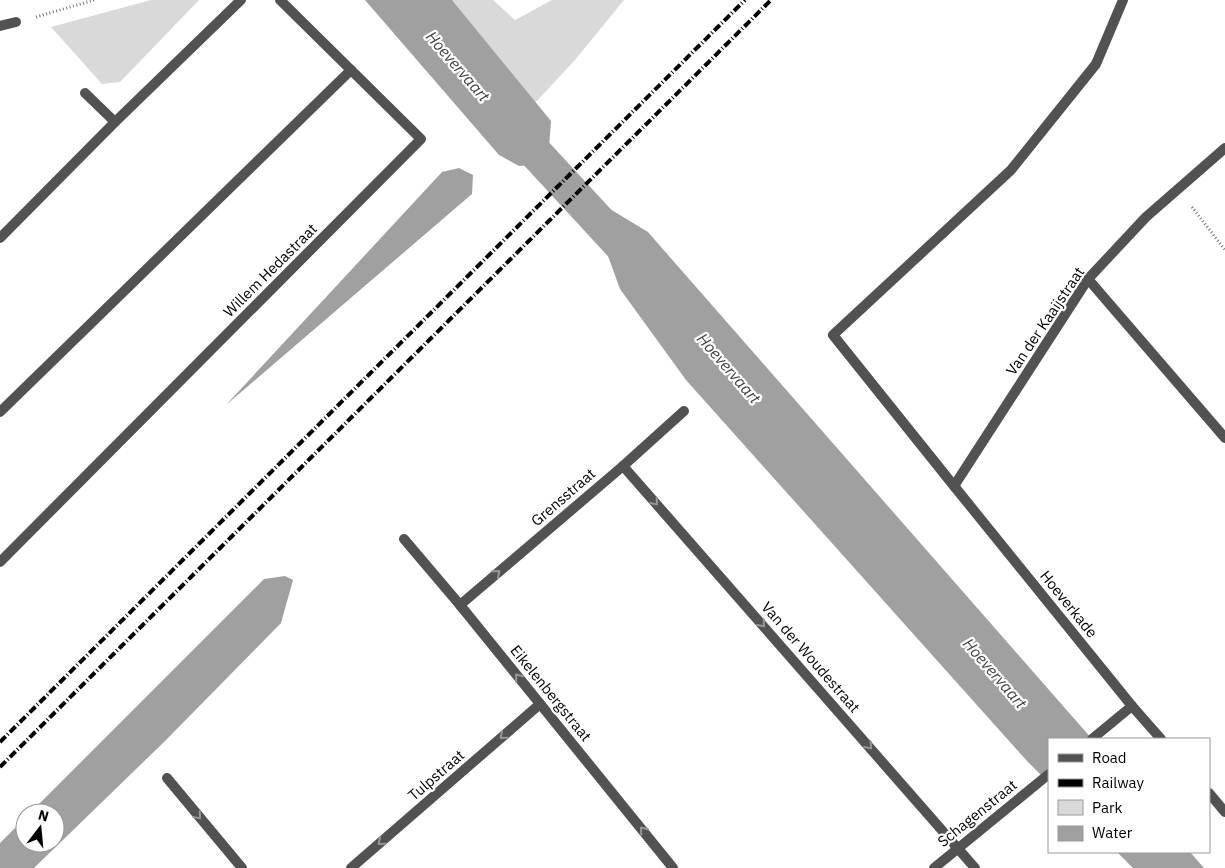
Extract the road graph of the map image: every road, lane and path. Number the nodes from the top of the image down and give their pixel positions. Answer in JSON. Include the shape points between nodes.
{"nodes":[{"id":1,"x":94,"y":0,"type":"edge"},
{"id":2,"x":241,"y":0,"type":"edge"},
{"id":3,"x":280,"y":0,"type":"edge"},
{"id":4,"x":1123,"y":0,"type":"edge"},
{"id":5,"x":16,"y":22,"type":"joint"},
{"id":6,"x":0,"y":26,"type":"edge"},
{"id":7,"x":351,"y":70,"type":"junction"},
{"id":8,"x":85,"y":93,"type":"dead end"},
{"id":9,"x":116,"y":122,"type":"junction"},
{"id":10,"x":1225,"y":148,"type":"edge"},
{"id":11,"x":1177,"y":190,"type":"junction"},
{"id":12,"x":0,"y":238,"type":"edge"},
{"id":13,"x":1225,"y":250,"type":"edge"},
{"id":14,"x":1088,"y":279,"type":"junction"},
{"id":15,"x":684,"y":410,"type":"dead end"},
{"id":16,"x":0,"y":412,"type":"edge"},
{"id":17,"x":1225,"y":438,"type":"edge"},
{"id":18,"x":623,"y":466,"type":"junction"},
{"id":19,"x":954,"y":486,"type":"junction"},
{"id":20,"x":404,"y":539,"type":"dead end"},
{"id":21,"x":0,"y":562,"type":"edge"},
{"id":22,"x":460,"y":605,"type":"junction"},
{"id":23,"x":540,"y":704,"type":"junction"},
{"id":24,"x":1132,"y":706,"type":"junction"},
{"id":25,"x":1094,"y":738,"type":"edge"},
{"id":26,"x":1160,"y":738,"type":"edge"},
{"id":27,"x":1048,"y":775,"type":"edge"},
{"id":28,"x":167,"y":778,"type":"dead end"},
{"id":29,"x":1210,"y":794,"type":"edge"},
{"id":30,"x":1225,"y":812,"type":"edge"},
{"id":31,"x":959,"y":848,"type":"junction"},
{"id":32,"x":242,"y":868,"type":"edge"},
{"id":33,"x":351,"y":868,"type":"edge"},
{"id":34,"x":673,"y":868,"type":"edge"},
{"id":35,"x":934,"y":868,"type":"edge"},
{"id":36,"x":975,"y":868,"type":"edge"}],
"edges":[{"from":1,"to":5,"type":"path"},
{"from":2,"to":9,"type":"street"},
{"from":3,"to":7,"type":"street","name":"Willem Hedastraat"},
{"from":4,"to":19,"type":"street","name":"Hoeverkade","via":[[1096,64],[1011,170],[833,336]]},
{"from":5,"to":6,"type":"street"},
{"from":7,"to":16,"type":"street"},
{"from":7,"to":21,"type":"street","name":"Willem Hedastraat","via":[[421,139]]},
{"from":8,"to":9,"type":"street"},
{"from":9,"to":12,"type":"street"},
{"from":10,"to":11,"type":"street","name":"Van der Kaaijstraat"},
{"from":11,"to":13,"type":"path"},
{"from":11,"to":14,"type":"street","name":"Van der Kaaijstraat","via":[[1146,217]]},
{"from":14,"to":17,"type":"street"},
{"from":14,"to":19,"type":"street","name":"Van der Kaaijstraat"},
{"from":15,"to":18,"type":"street","name":"Grensstraat"},
{"from":22,"to":18,"type":"street","name":"Grensstraat","one_way":true},
{"from":18,"to":31,"type":"street","name":"Van der Woudestraat","one_way":true},
{"from":19,"to":24,"type":"street","name":"Hoeverkade"},
{"from":20,"to":22,"type":"street","name":"Eikelenbergstraat"},
{"from":23,"to":22,"type":"street","name":"Eikelenbergstraat","one_way":true},
{"from":23,"to":33,"type":"street","name":"Tulpstraat","one_way":true},
{"from":34,"to":23,"type":"street","name":"Eikelenbergstraat","one_way":true},
{"from":24,"to":25,"type":"street"},
{"from":24,"to":26,"type":"street","name":"Hoeverkade"},
{"from":27,"to":31,"type":"street","name":"Schagenstraat"},
{"from":28,"to":32,"type":"street","one_way":true},
{"from":29,"to":30,"type":"street"},
{"from":31,"to":35,"type":"street","name":"Schagenstraat"},
{"from":31,"to":36,"type":"street","name":"Van der Woudestraat"}]}
